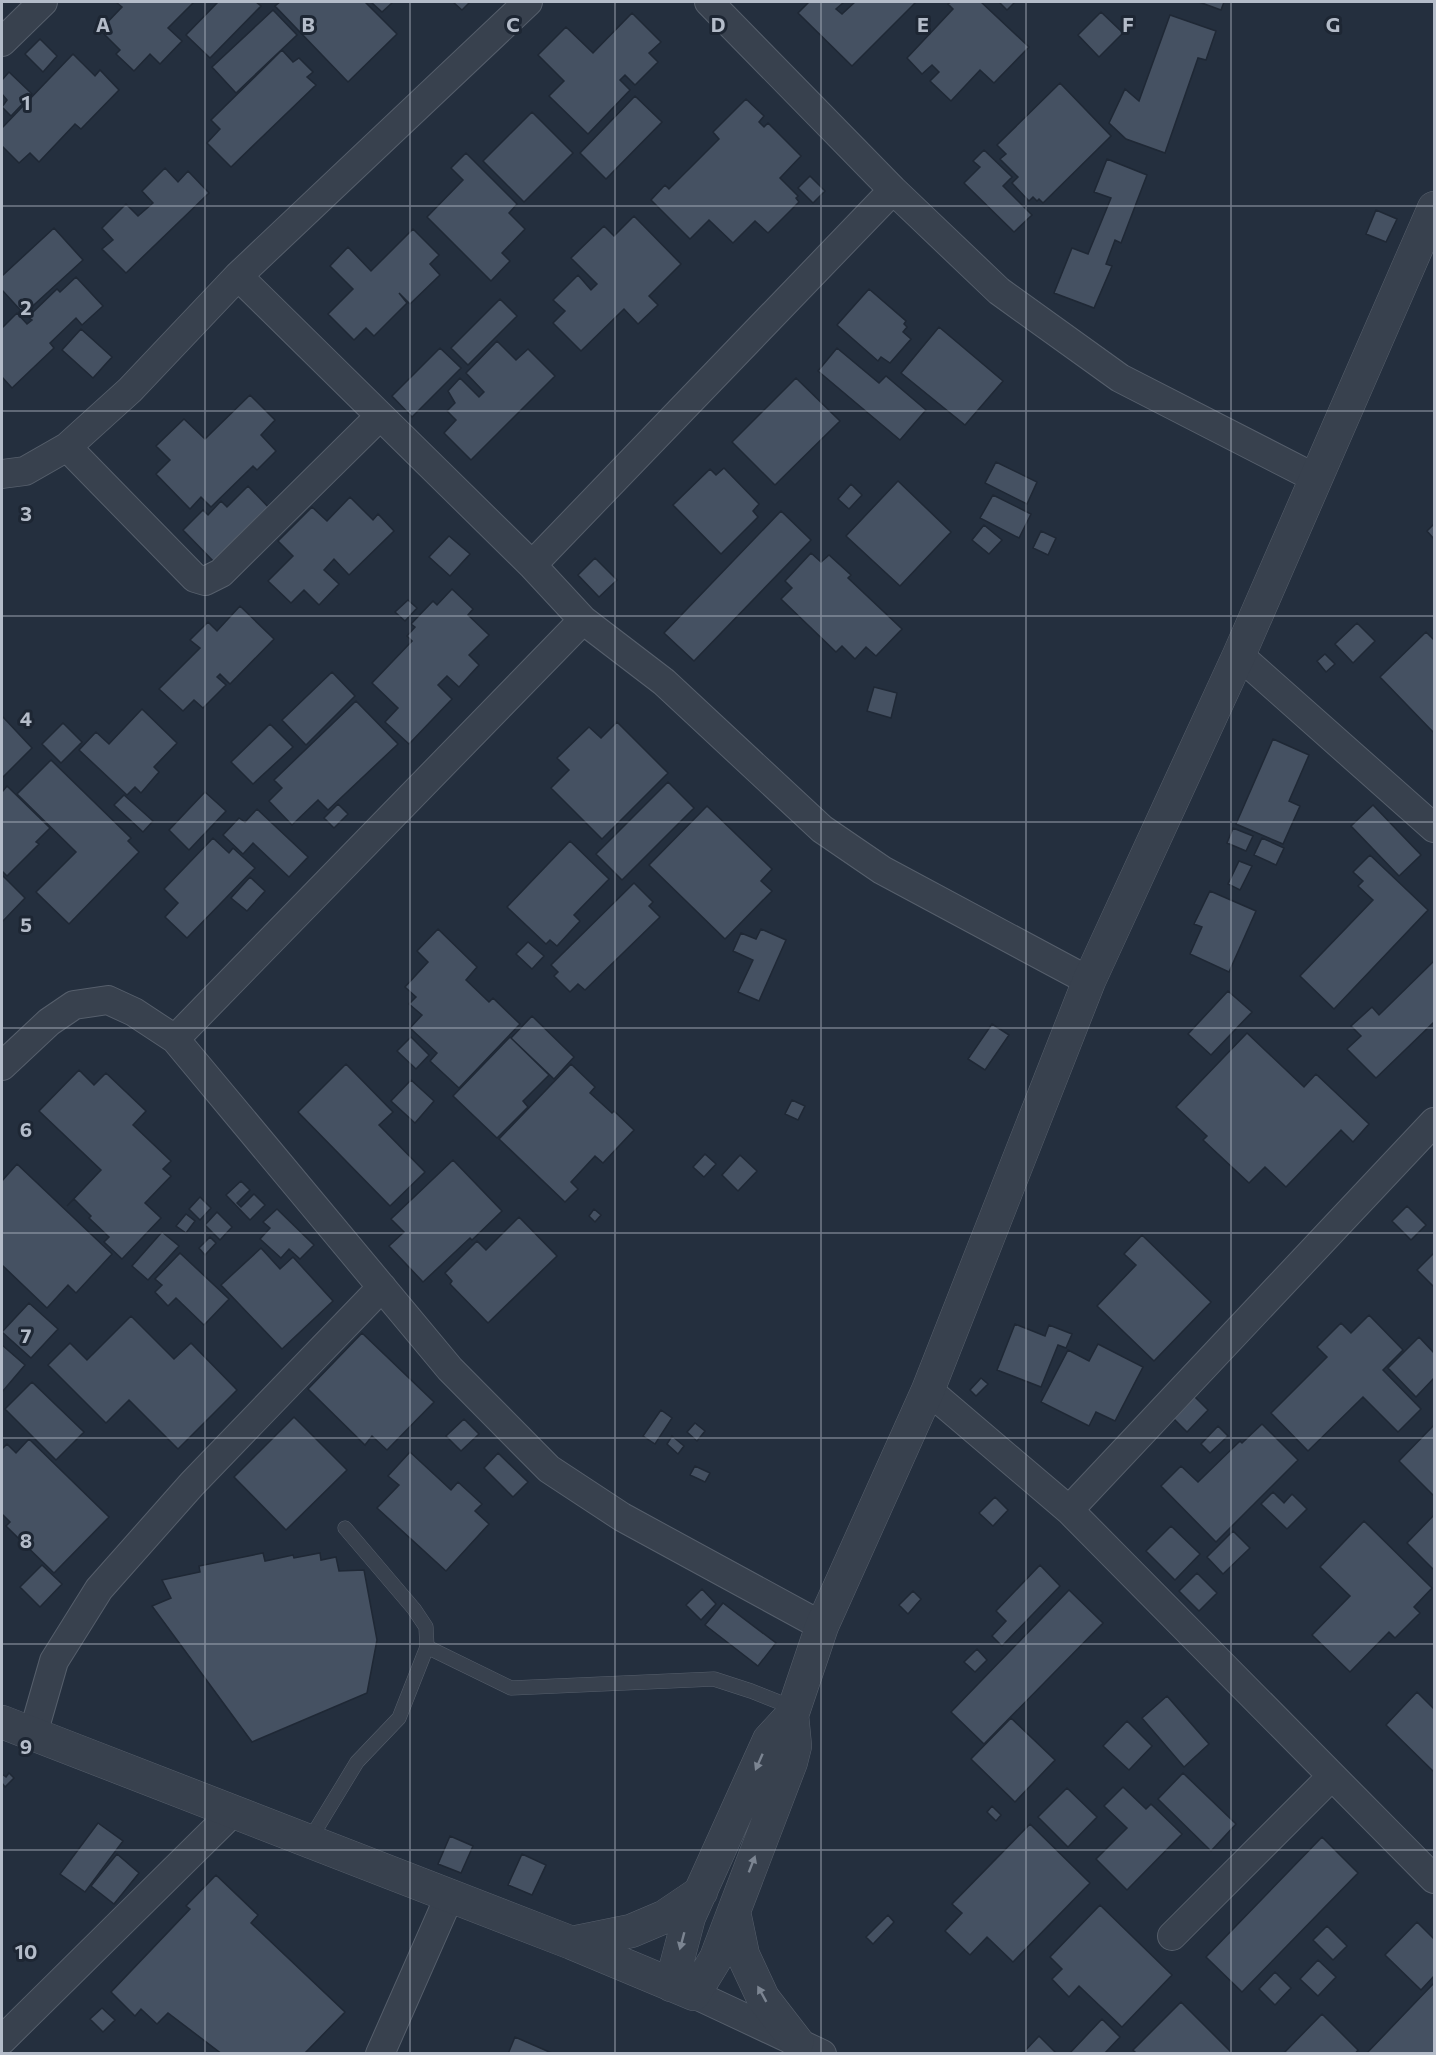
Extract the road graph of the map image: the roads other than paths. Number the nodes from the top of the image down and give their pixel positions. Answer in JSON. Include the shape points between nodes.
{"nodes":[{"id":1,"x":43,"y":2,"type":"edge"},
{"id":2,"x":528,"y":2,"type":"edge"},
{"id":3,"x":709,"y":2,"type":"edge"},
{"id":4,"x":2,"y":42,"type":"edge"},
{"id":5,"x":893,"y":190,"type":"junction"},
{"id":6,"x":1434,"y":208,"type":"edge"},
{"id":7,"x":238,"y":276,"type":"junction"},
{"id":8,"x":380,"y":416,"type":"junction"},
{"id":9,"x":67,"y":447,"type":"junction"},
{"id":10,"x":2,"y":474,"type":"edge"},
{"id":11,"x":1315,"y":478,"type":"junction"},
{"id":12,"x":532,"y":565,"type":"junction"},
{"id":13,"x":583,"y":620,"type":"junction"},
{"id":14,"x":1239,"y":655,"type":"junction"},
{"id":15,"x":1434,"y":828,"type":"edge"},
{"id":16,"x":1089,"y":981,"type":"junction"},
{"id":17,"x":175,"y":1039,"type":"junction"},
{"id":18,"x":2,"y":1066,"type":"edge"},
{"id":19,"x":1434,"y":1122,"type":"edge"},
{"id":20,"x":382,"y":1287,"type":"junction"},
{"id":21,"x":928,"y":1390,"type":"junction"},
{"id":22,"x":1069,"y":1510,"type":"junction"},
{"id":23,"x":345,"y":1528,"type":"dead end"},
{"id":24,"x":822,"y":1626,"type":"junction"},
{"id":25,"x":427,"y":1647,"type":"junction"},
{"id":26,"x":793,"y":1712,"type":"junction"},
{"id":27,"x":2,"y":1722,"type":"edge"},
{"id":28,"x":33,"y":1734,"type":"junction"},
{"id":29,"x":1332,"y":1776,"type":"junction"},
{"id":30,"x":233,"y":1812,"type":"junction"},
{"id":31,"x":309,"y":1841,"type":"junction"},
{"id":32,"x":1431,"y":1868,"type":"edge"},
{"id":33,"x":700,"y":1892,"type":"junction"},
{"id":34,"x":450,"y":1895,"type":"junction"},
{"id":35,"x":734,"y":1912,"type":"junction"},
{"id":36,"x":1172,"y":1936,"type":"dead end"},
{"id":37,"x":572,"y":1943,"type":"junction"},
{"id":38,"x":683,"y":1989,"type":"junction"},
{"id":39,"x":2,"y":2040,"type":"edge"},
{"id":40,"x":809,"y":2048,"type":"edge"},
{"id":41,"x":380,"y":2054,"type":"edge"}],
"edges":[{"from":1,"to":4,"type":"street"},
{"from":2,"to":7,"type":"street"},
{"from":3,"to":5,"type":"street"},
{"from":5,"to":11,"type":"street","via":[[999,291],[1120,378]]},
{"from":5,"to":12,"type":"street"},
{"from":6,"to":11,"type":"street"},
{"from":7,"to":8,"type":"street"},
{"from":7,"to":9,"type":"street","via":[[130,390]]},
{"from":8,"to":9,"type":"street","via":[[221,573],[205,581],[195,578]]},
{"from":8,"to":12,"type":"street"},
{"from":9,"to":10,"type":"street","via":[[26,471]]},
{"from":11,"to":14,"type":"street"},
{"from":12,"to":13,"type":"street"},
{"from":13,"to":16,"type":"street","via":[[664,682],[822,829],[882,870]]},
{"from":13,"to":17,"type":"street"},
{"from":14,"to":15,"type":"street"},
{"from":14,"to":16,"type":"street"},
{"from":16,"to":21,"type":"street"},
{"from":17,"to":18,"type":"street","via":[[108,1000],[74,1005],[49,1022]]},
{"from":17,"to":20,"type":"street"},
{"from":19,"to":22,"type":"street"},
{"from":20,"to":24,"type":"street","via":[[450,1369],[549,1469],[622,1517]]},
{"from":20,"to":28,"type":"street","via":[[192,1485],[99,1589],[54,1661]]},
{"from":21,"to":22,"type":"street"},
{"from":21,"to":24,"type":"street"},
{"from":22,"to":29,"type":"street"},
{"from":23,"to":25,"type":"lane","via":[[414,1609],[426,1627]]},
{"from":24,"to":26,"type":"street"},
{"from":25,"to":26,"type":"lane","via":[[511,1688],[714,1679],[751,1691]]},
{"from":25,"to":31,"type":"lane","via":[[399,1718],[357,1762]]},
{"from":26,"to":33,"type":"street","one_way":true,"via":[[769,1740]]},
{"from":35,"to":26,"type":"street","one_way":true,"via":[[791,1762],[795,1746]]},
{"from":27,"to":28,"type":"street"},
{"from":28,"to":30,"type":"street"},
{"from":29,"to":32,"type":"street"},
{"from":29,"to":36,"type":"street"},
{"from":30,"to":31,"type":"street"},
{"from":30,"to":39,"type":"street"},
{"from":31,"to":34,"type":"street"},
{"from":33,"to":37,"type":"street","via":[[664,1917],[631,1931]]},
{"from":33,"to":38,"type":"street","one_way":true,"via":[[689,1917]]},
{"from":34,"to":37,"type":"street"},
{"from":34,"to":41,"type":"street"},
{"from":35,"to":38,"type":"street","via":[[716,1958]]},
{"from":40,"to":35,"type":"street","one_way":true,"via":[[763,1998],[743,1955]]},
{"from":37,"to":38,"type":"street"},
{"from":38,"to":40,"type":"street"}]}
